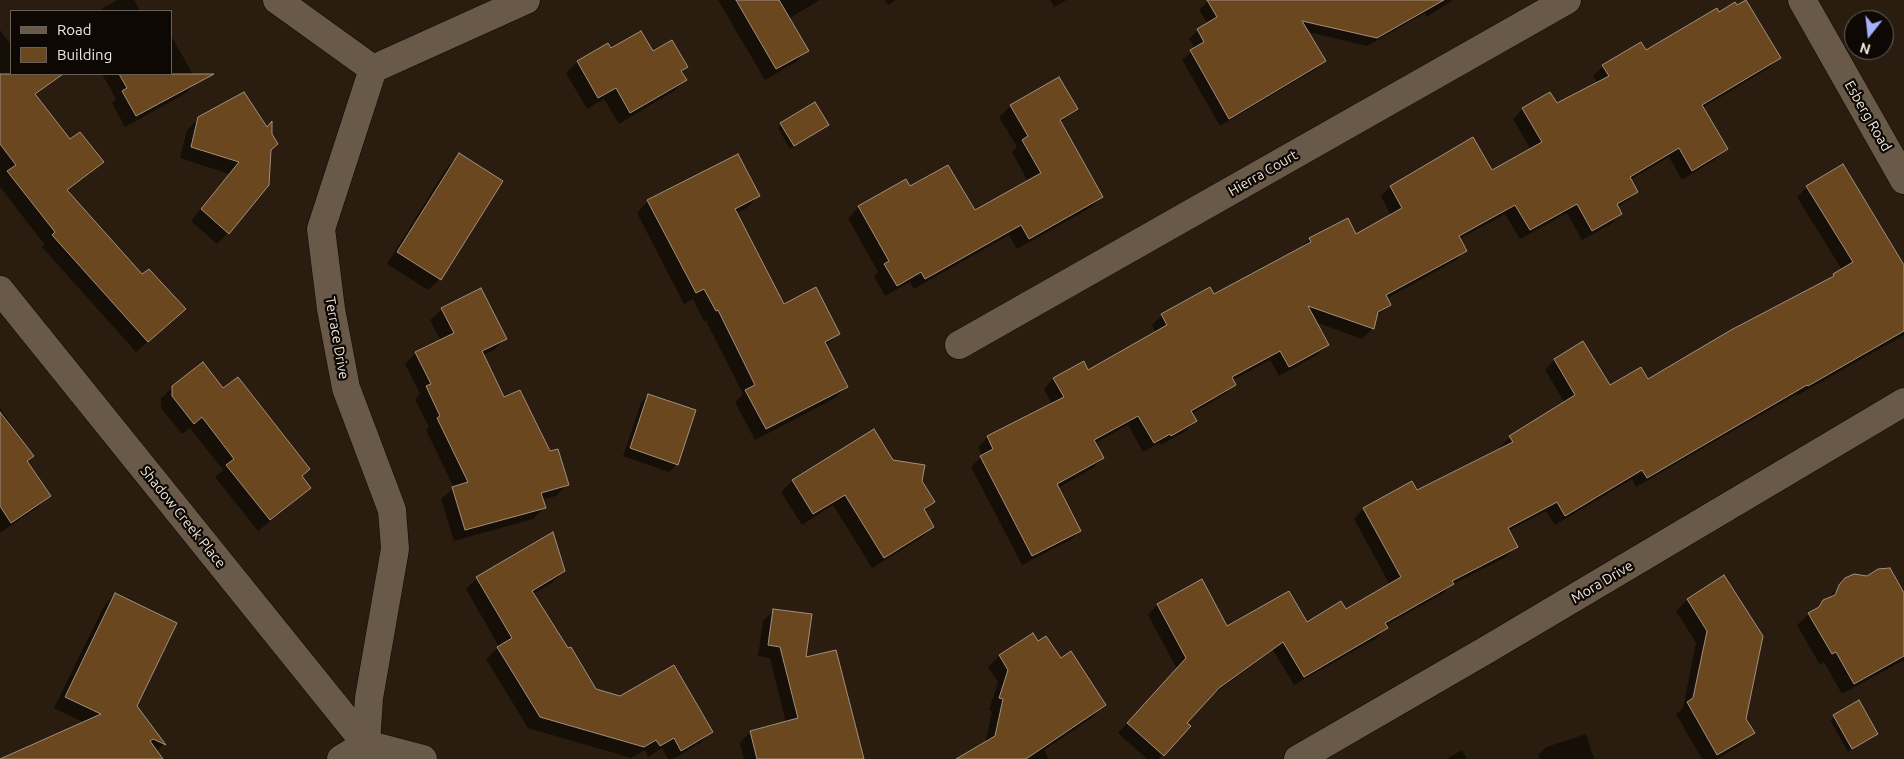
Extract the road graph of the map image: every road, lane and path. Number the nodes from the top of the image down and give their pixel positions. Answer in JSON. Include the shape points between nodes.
{"nodes":[{"id":1,"x":277,"y":0,"type":"edge"},
{"id":2,"x":526,"y":0,"type":"edge"},
{"id":3,"x":1567,"y":0,"type":"edge"},
{"id":4,"x":1802,"y":0,"type":"edge"},
{"id":5,"x":373,"y":69,"type":"junction"},
{"id":6,"x":1904,"y":180,"type":"edge"},
{"id":7,"x":0,"y":290,"type":"edge"},
{"id":8,"x":959,"y":345,"type":"dead end"},
{"id":9,"x":1904,"y":402,"type":"edge"},
{"id":10,"x":366,"y":744,"type":"junction"},
{"id":11,"x":341,"y":759,"type":"edge"},
{"id":12,"x":423,"y":759,"type":"edge"},
{"id":13,"x":1298,"y":759,"type":"edge"}],
"edges":[{"from":1,"to":5,"type":"street"},
{"from":2,"to":5,"type":"street"},
{"from":3,"to":8,"type":"street","name":"Hierra Court"},
{"from":4,"to":6,"type":"street","name":"Esberg Road"},
{"from":5,"to":10,"type":"street","name":"Terrace Drive","via":[[321,229],[331,309],[346,388],[392,510],[395,549],[369,698]]},
{"from":7,"to":10,"type":"street","name":"Shadow Creek Place"},
{"from":9,"to":13,"type":"street","name":"Mora Drive"},
{"from":10,"to":11,"type":"street"},
{"from":10,"to":12,"type":"street"}]}
